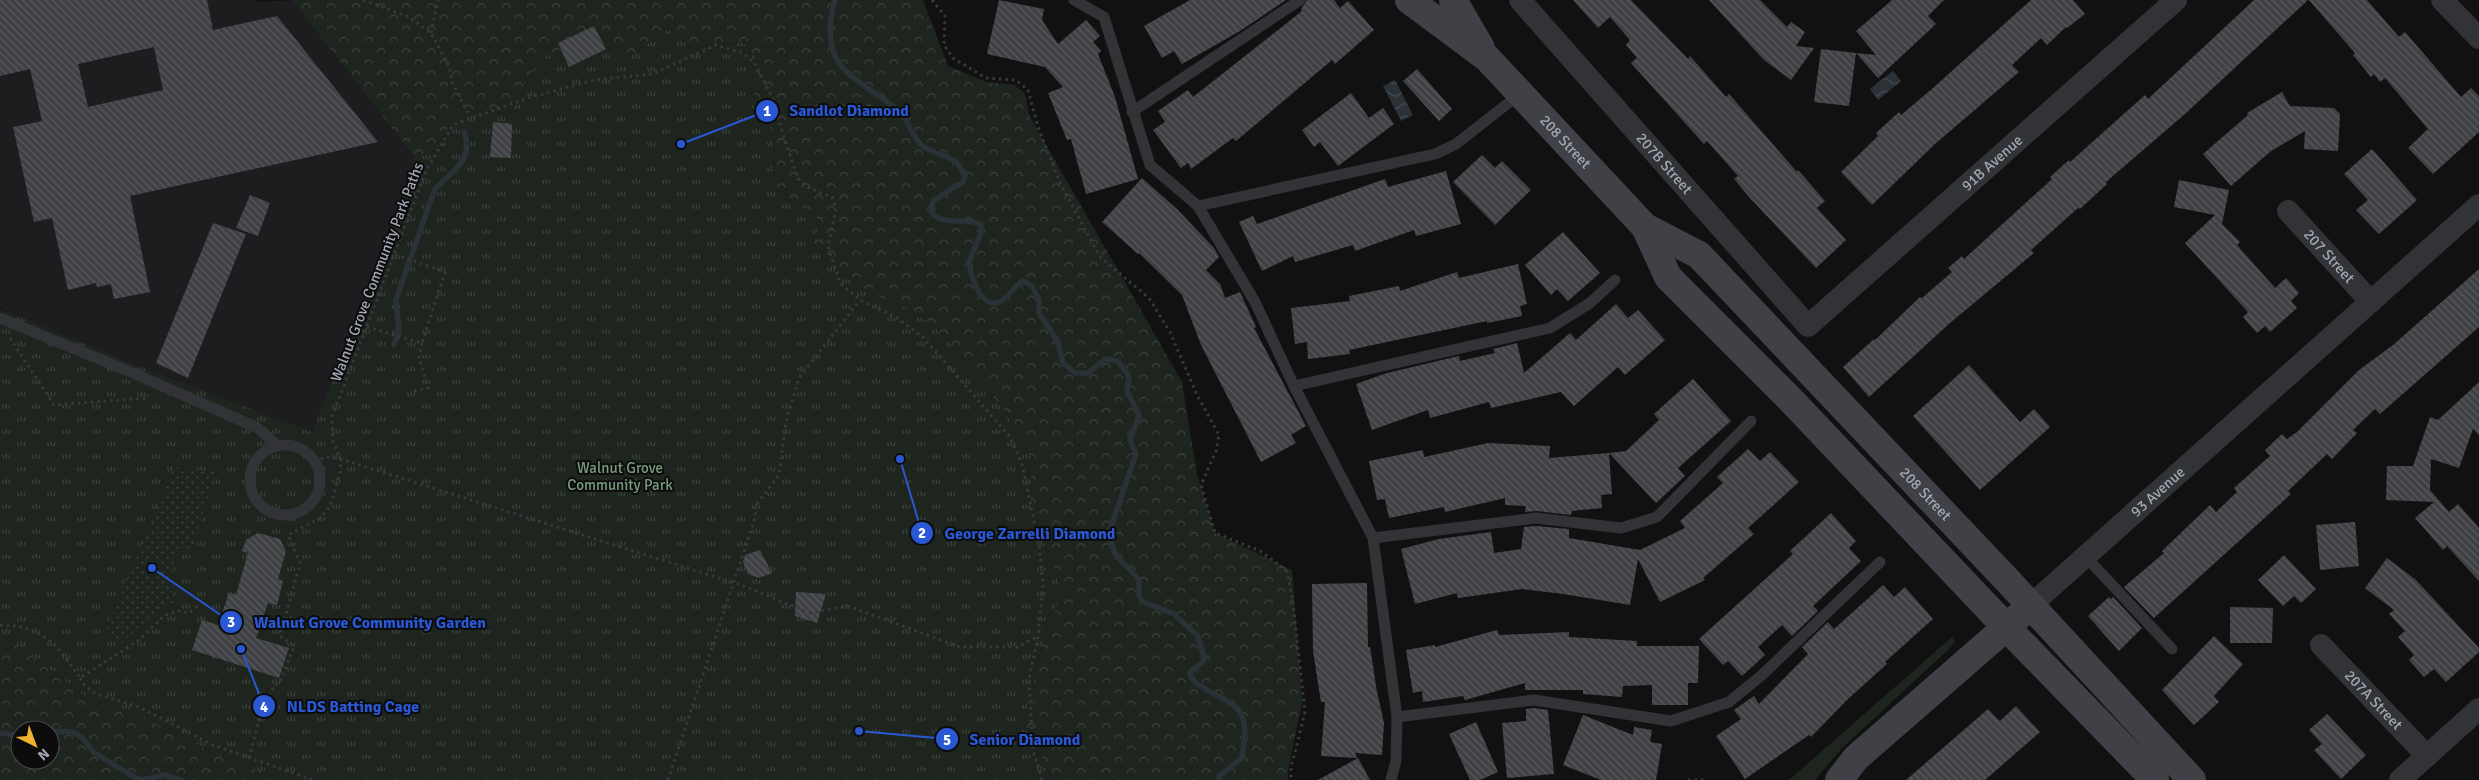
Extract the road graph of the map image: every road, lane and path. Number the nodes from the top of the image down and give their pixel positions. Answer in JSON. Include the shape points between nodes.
{"nodes":[{"id":1,"x":363,"y":0,"type":"edge"},
{"id":2,"x":438,"y":0,"type":"edge"},
{"id":3,"x":932,"y":0,"type":"edge"},
{"id":4,"x":1074,"y":0,"type":"edge"},
{"id":5,"x":1300,"y":0,"type":"edge"},
{"id":6,"x":1409,"y":0,"type":"edge"},
{"id":7,"x":1453,"y":0,"type":"edge"},
{"id":8,"x":1520,"y":0,"type":"edge"},
{"id":9,"x":2176,"y":0,"type":"edge"},
{"id":10,"x":2442,"y":0,"type":"edge"},
{"id":11,"x":431,"y":33,"type":"junction"},
{"id":12,"x":2479,"y":38,"type":"edge"},
{"id":13,"x":1487,"y":58,"type":"junction"},
{"id":14,"x":1520,"y":93,"type":"junction"},
{"id":15,"x":1132,"y":112,"type":"junction"},
{"id":16,"x":470,"y":117,"type":"junction"},
{"id":17,"x":2479,"y":205,"type":"edge"},
{"id":18,"x":1198,"y":206,"type":"junction"},
{"id":19,"x":2288,"y":211,"type":"dead end"},
{"id":20,"x":1645,"y":226,"type":"junction"},
{"id":21,"x":394,"y":254,"type":"junction"},
{"id":22,"x":1615,"y":280,"type":"dead end"},
{"id":23,"x":860,"y":300,"type":"junction"},
{"id":24,"x":2371,"y":302,"type":"junction"},
{"id":25,"x":5,"y":320,"type":"edge"},
{"id":26,"x":1808,"y":326,"type":"joint"},
{"id":27,"x":367,"y":327,"type":"junction"},
{"id":28,"x":422,"y":343,"type":"junction"},
{"id":29,"x":153,"y":381,"type":"junction"},
{"id":30,"x":1294,"y":386,"type":"junction"},
{"id":31,"x":414,"y":391,"type":"dead end"},
{"id":32,"x":1751,"y":422,"type":"dead end"},
{"id":33,"x":277,"y":445,"type":"junction"},
{"id":34,"x":340,"y":459,"type":"junction"},
{"id":35,"x":315,"y":462,"type":"junction"},
{"id":36,"x":1374,"y":538,"type":"junction"},
{"id":37,"x":2086,"y":556,"type":"junction"},
{"id":38,"x":1880,"y":562,"type":"dead end"},
{"id":39,"x":733,"y":582,"type":"junction"},
{"id":40,"x":200,"y":604,"type":"dead end"},
{"id":41,"x":2031,"y":605,"type":"junction"},
{"id":42,"x":0,"y":624,"type":"edge"},
{"id":43,"x":2007,"y":628,"type":"junction"},
{"id":44,"x":1038,"y":636,"type":"junction"},
{"id":45,"x":2321,"y":646,"type":"dead end"},
{"id":46,"x":2172,"y":649,"type":"dead end"},
{"id":47,"x":80,"y":678,"type":"junction"},
{"id":48,"x":2477,"y":714,"type":"edge"},
{"id":49,"x":1397,"y":717,"type":"junction"},
{"id":50,"x":2427,"y":756,"type":"junction"},
{"id":51,"x":249,"y":758,"type":"junction"},
{"id":52,"x":313,"y":780,"type":"edge"},
{"id":53,"x":668,"y":780,"type":"edge"},
{"id":54,"x":1042,"y":780,"type":"edge"},
{"id":55,"x":1291,"y":780,"type":"edge"},
{"id":56,"x":1391,"y":780,"type":"edge"},
{"id":57,"x":1688,"y":780,"type":"edge"},
{"id":58,"x":1706,"y":780,"type":"edge"},
{"id":59,"x":1840,"y":780,"type":"edge"},
{"id":60,"x":2155,"y":780,"type":"edge"},
{"id":61,"x":2192,"y":780,"type":"edge"},
{"id":62,"x":2400,"y":780,"type":"edge"}],
"edges":[{"from":1,"to":11,"type":"path","via":[[409,17]]},
{"from":2,"to":11,"type":"path"},
{"from":3,"to":55,"type":"path","via":[[945,16],[944,45],[953,58],[986,78],[1016,80],[1028,90],[1038,127],[1061,185],[1100,257],[1149,298],[1170,332],[1197,396],[1219,435],[1216,451],[1201,485],[1215,533],[1260,551],[1286,570],[1292,595],[1305,712],[1290,768]]},
{"from":4,"to":15,"type":"lane","via":[[1104,17]]},
{"from":5,"to":15,"type":"lane"},
{"from":6,"to":13,"type":"main road","name":"208 Street"},
{"from":7,"to":13,"type":"main road","name":"208 Street"},
{"from":8,"to":26,"type":"street","name":"207B Street"},
{"from":9,"to":26,"type":"street","name":"91B Avenue"},
{"from":10,"to":12,"type":"street"},
{"from":11,"to":16,"type":"path"},
{"from":13,"to":14,"type":"main road","name":"208 Street"},
{"from":14,"to":18,"type":"lane","via":[[1456,144],[1435,154]]},
{"from":14,"to":20,"type":"main road","name":"208 Street"},
{"from":15,"to":18,"type":"lane","via":[[1150,165]]},
{"from":16,"to":21,"type":"path","name":"Walnut Grove Community Park Paths","via":[[453,125],[426,172]]},
{"from":16,"to":23,"type":"path","name":"Walnut Grove Community Park Paths","via":[[594,80],[652,74],[716,45],[744,53],[755,64],[776,105],[798,179],[809,188],[832,197],[836,208],[828,246],[840,283]]},
{"from":17,"to":24,"type":"street","name":"93 Avenue"},
{"from":18,"to":30,"type":"lane","via":[[1255,302]]},
{"from":19,"to":24,"type":"street","name":"207 Street"},
{"from":20,"to":41,"type":"main road","name":"208 Street","via":[[1699,256]]},
{"from":20,"to":43,"type":"main road","name":"208 Street","via":[[1668,277],[1796,405]]},
{"from":21,"to":27,"type":"path","name":"Walnut Grove Community Park Paths"},
{"from":21,"to":28,"type":"path","via":[[445,272]]},
{"from":22,"to":30,"type":"lane","via":[[1590,303],[1550,328]]},
{"from":23,"to":39,"type":"path","via":[[799,378],[786,421],[778,475],[753,509],[756,515]]},
{"from":23,"to":44,"type":"path","name":"Walnut Grove Community Park Paths","via":[[897,318],[923,337],[1010,437],[1022,464],[1039,544],[1043,586]]},
{"from":24,"to":37,"type":"street","name":"93 Avenue"},
{"from":25,"to":29,"type":"lane"},
{"from":25,"to":29,"type":"path","via":[[6,332],[54,405],[147,398]]},
{"from":27,"to":28,"type":"path"},
{"from":27,"to":34,"type":"path","name":"Walnut Grove Community Park Paths","via":[[332,417],[333,442]]},
{"from":28,"to":31,"type":"path","via":[[419,356],[428,388]]},
{"from":29,"to":33,"type":"lane","via":[[258,428]]},
{"from":30,"to":36,"type":"lane"},
{"from":32,"to":36,"type":"lane","via":[[1657,517],[1639,523],[1621,528],[1536,518]]},
{"from":33,"to":35,"type":"lane","via":[[298,447]]},
{"from":33,"to":35,"type":"lane","via":[[258,456],[249,475],[253,496],[269,512],[291,515],[311,504],[320,483]]},
{"from":34,"to":35,"type":"path","via":[[325,457]]},
{"from":34,"to":39,"type":"path"},
{"from":34,"to":51,"type":"path","name":"Walnut Grove Community Park Paths","via":[[340,473],[330,507],[320,518],[288,535],[300,563],[280,636],[294,646],[280,682],[274,685],[267,699]]},
{"from":36,"to":49,"type":"lane"},
{"from":37,"to":41,"type":"street","name":"93 Avenue"},
{"from":37,"to":46,"type":"lane"},
{"from":38,"to":49,"type":"lane","via":[[1762,675],[1729,702],[1671,721],[1534,700]]},
{"from":39,"to":44,"type":"path","via":[[810,613],[848,606],[960,647],[1018,647]]},
{"from":39,"to":53,"type":"path"},
{"from":40,"to":47,"type":"path","via":[[189,613],[177,611],[164,616],[138,641]]},
{"from":41,"to":43,"type":"main road","name":"93 Avenue"},
{"from":41,"to":61,"type":"main road","name":"208 Street"},
{"from":42,"to":47,"type":"path","via":[[38,631],[54,645]]},
{"from":43,"to":59,"type":"main road","name":"93 Avenue","via":[[1856,758]]},
{"from":43,"to":60,"type":"main road","name":"208 Street"},
{"from":44,"to":54,"type":"path","name":"Walnut Grove Community Park Paths","via":[[1030,679],[1032,750]]},
{"from":45,"to":50,"type":"street","name":"207A Street"},
{"from":47,"to":51,"type":"path","via":[[96,694],[139,707],[214,745]]},
{"from":48,"to":50,"type":"street"},
{"from":49,"to":56,"type":"lane","via":[[1396,761]]},
{"from":50,"to":62,"type":"street"},
{"from":51,"to":52,"type":"path"},
{"from":57,"to":58,"type":"path"}]}
